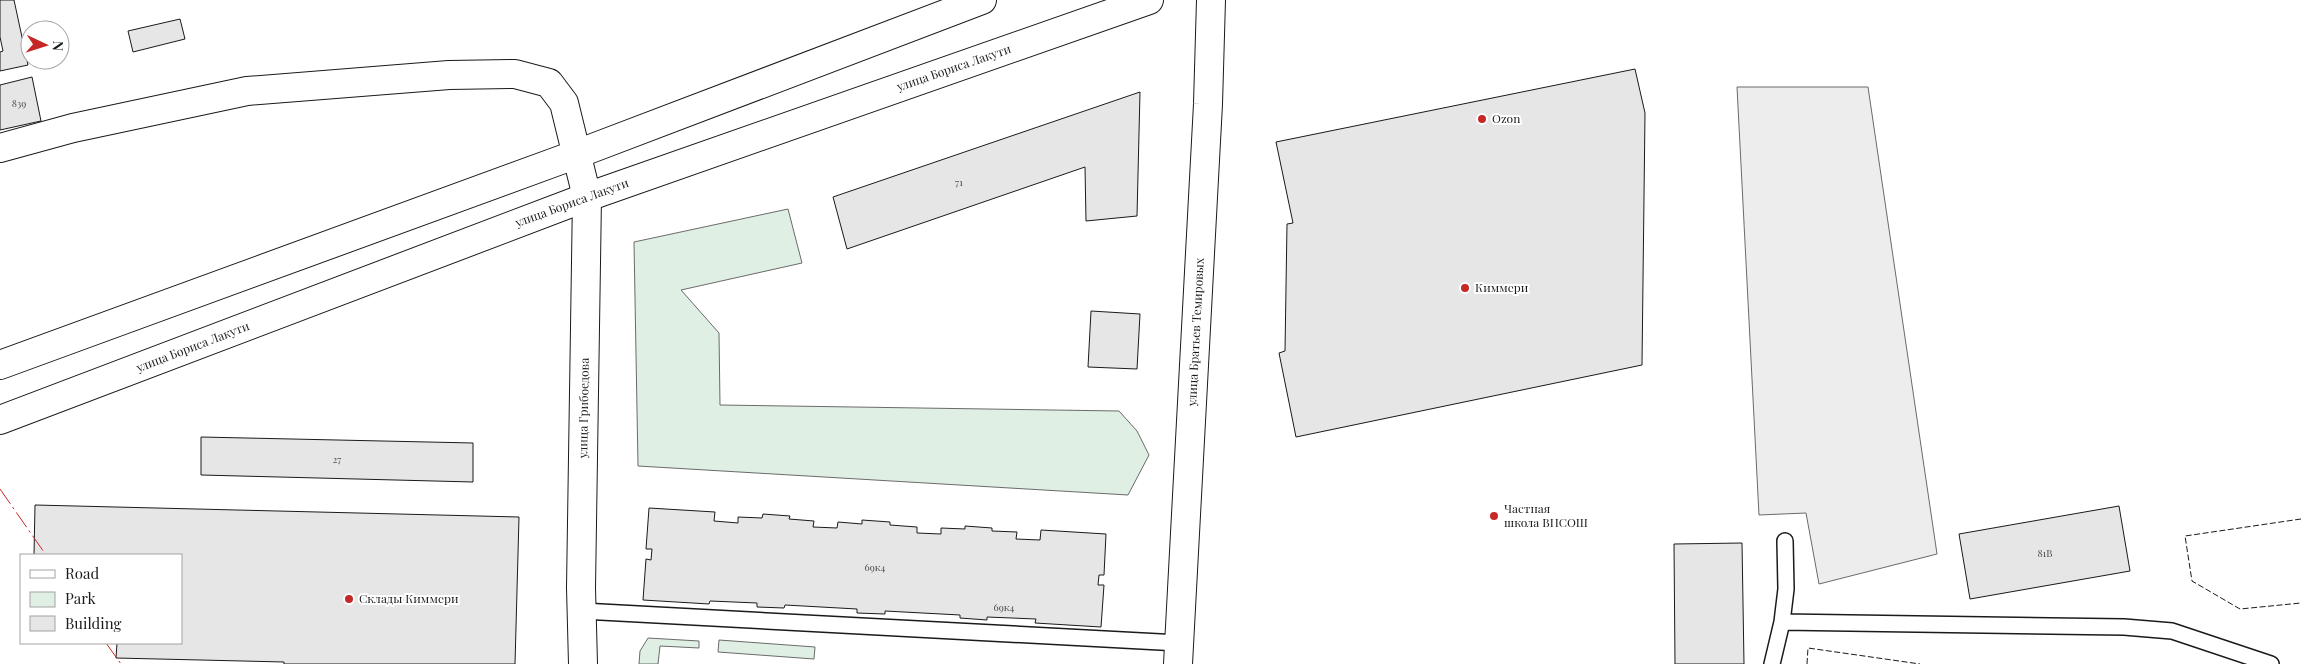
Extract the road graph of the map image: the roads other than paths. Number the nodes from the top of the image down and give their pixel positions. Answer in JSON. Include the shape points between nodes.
{"nodes":[{"id":1,"x":982,"y":0,"type":"edge"},
{"id":2,"x":1149,"y":0,"type":"edge"},
{"id":3,"x":1211,"y":0,"type":"edge"},
{"id":4,"x":0,"y":148,"type":"edge"},
{"id":5,"x":577,"y":154,"type":"junction"},
{"id":6,"x":587,"y":197,"type":"junction"},
{"id":7,"x":0,"y":365,"type":"edge"},
{"id":8,"x":0,"y":420,"type":"edge"},
{"id":9,"x":1785,"y":541,"type":"dead end"},
{"id":10,"x":582,"y":611,"type":"junction"},
{"id":11,"x":1782,"y":622,"type":"junction"},
{"id":12,"x":1179,"y":654,"type":"edge"},
{"id":13,"x":2231,"y":657,"type":"edge"},
{"id":14,"x":582,"y":664,"type":"edge"},
{"id":15,"x":1772,"y":664,"type":"edge"},
{"id":16,"x":2271,"y":664,"type":"edge"}],
"edges":[{"from":1,"to":5,"type":"main road"},
{"from":2,"to":6,"type":"main road","name":"улица Бориса Лакути"},
{"from":3,"to":12,"type":"main road","name":"улица Братьев Темировых"},
{"from":4,"to":5,"type":"main road","name":"улица Грибоедова","via":[[73,128],[247,91],[449,74],[515,74],[549,83],[554,89],[564,103]]},
{"from":5,"to":6,"type":"main road","name":"улица Грибоедова"},
{"from":5,"to":7,"type":"main road"},
{"from":6,"to":8,"type":"main road","name":"улица Бориса Лакути"},
{"from":6,"to":10,"type":"main road","name":"улица Грибоедова"},
{"from":9,"to":11,"type":"lane","via":[[1786,589]]},
{"from":10,"to":12,"type":"lane"},
{"from":10,"to":14,"type":"main road","name":"улица Грибоедова"},
{"from":11,"to":13,"type":"lane","via":[[2124,627],[2172,631]]},
{"from":11,"to":15,"type":"lane"},
{"from":13,"to":16,"type":"lane"}]}
